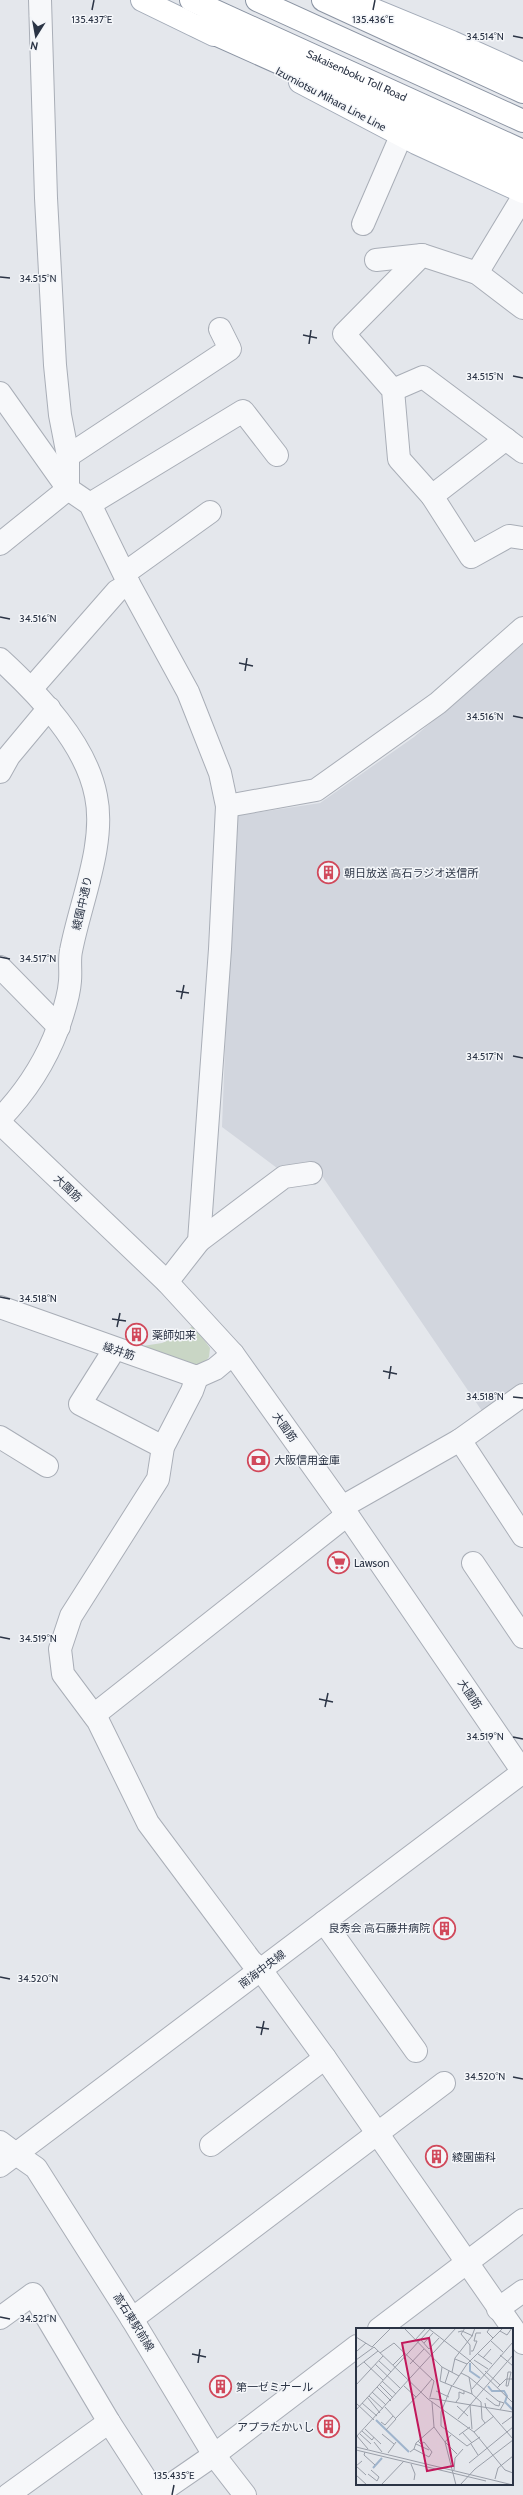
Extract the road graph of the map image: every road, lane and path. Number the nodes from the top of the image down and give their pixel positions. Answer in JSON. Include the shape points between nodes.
{"nodes":[{"id":1,"x":40,"y":0,"type":"edge"},
{"id":2,"x":142,"y":0,"type":"edge"},
{"id":3,"x":191,"y":0,"type":"edge"},
{"id":4,"x":257,"y":0,"type":"edge"},
{"id":5,"x":323,"y":0,"type":"edge"},
{"id":6,"x":350,"y":0,"type":"edge"},
{"id":7,"x":197,"y":26,"type":"junction"},
{"id":8,"x":523,"y":74,"type":"edge"},
{"id":9,"x":523,"y":92,"type":"edge"},
{"id":10,"x":523,"y":121,"type":"edge"},
{"id":11,"x":401,"y":136,"type":"junction"},
{"id":12,"x":523,"y":151,"type":"edge"},
{"id":13,"x":523,"y":172,"type":"edge"},
{"id":14,"x":523,"y":192,"type":"edge"},
{"id":15,"x":523,"y":197,"type":"edge"},
{"id":16,"x":362,"y":224,"type":"dead end"},
{"id":17,"x":422,"y":255,"type":"junction"},
{"id":18,"x":376,"y":260,"type":"dead end"},
{"id":19,"x":477,"y":273,"type":"junction"},
{"id":20,"x":523,"y":308,"type":"edge"},
{"id":21,"x":220,"y":329,"type":"dead end"},
{"id":22,"x":393,"y":390,"type":"junction"},
{"id":23,"x":0,"y":393,"type":"edge"},
{"id":24,"x":506,"y":439,"type":"junction"},
{"id":25,"x":523,"y":452,"type":"edge"},
{"id":26,"x":277,"y":455,"type":"dead end"},
{"id":27,"x":68,"y":456,"type":"junction"},
{"id":28,"x":68,"y":489,"type":"junction"},
{"id":29,"x":432,"y":496,"type":"junction"},
{"id":30,"x":90,"y":504,"type":"junction"},
{"id":31,"x":210,"y":512,"type":"dead end"},
{"id":32,"x":523,"y":538,"type":"edge"},
{"id":33,"x":0,"y":544,"type":"edge"},
{"id":34,"x":127,"y":578,"type":"junction"},
{"id":35,"x":523,"y":628,"type":"edge"},
{"id":36,"x":0,"y":660,"type":"edge"},
{"id":37,"x":32,"y":688,"type":"junction"},
{"id":38,"x":49,"y":708,"type":"junction"},
{"id":39,"x":0,"y":772,"type":"edge"},
{"id":40,"x":227,"y":806,"type":"junction"},
{"id":41,"x":0,"y":967,"type":"edge"},
{"id":42,"x":58,"y":1027,"type":"junction"},
{"id":43,"x":0,"y":1119,"type":"edge"},
{"id":44,"x":0,"y":1123,"type":"edge"},
{"id":45,"x":311,"y":1173,"type":"dead end"},
{"id":46,"x":199,"y":1241,"type":"junction"},
{"id":47,"x":167,"y":1282,"type":"junction"},
{"id":48,"x":0,"y":1307,"type":"edge"},
{"id":49,"x":114,"y":1350,"type":"junction"},
{"id":50,"x":234,"y":1354,"type":"junction"},
{"id":51,"x":197,"y":1377,"type":"junction"},
{"id":52,"x":523,"y":1396,"type":"edge"},
{"id":53,"x":0,"y":1437,"type":"edge"},
{"id":54,"x":460,"y":1440,"type":"junction"},
{"id":55,"x":163,"y":1447,"type":"junction"},
{"id":56,"x":47,"y":1466,"type":"dead end"},
{"id":57,"x":344,"y":1511,"type":"junction"},
{"id":58,"x":523,"y":1536,"type":"edge"},
{"id":59,"x":473,"y":1564,"type":"dead end"},
{"id":60,"x":523,"y":1637,"type":"edge"},
{"id":61,"x":94,"y":1715,"type":"junction"},
{"id":62,"x":523,"y":1772,"type":"edge"},
{"id":63,"x":324,"y":1922,"type":"junction"},
{"id":64,"x":261,"y":1970,"type":"junction"},
{"id":65,"x":416,"y":2051,"type":"dead end"},
{"id":66,"x":325,"y":2058,"type":"junction"},
{"id":67,"x":444,"y":2083,"type":"dead end"},
{"id":68,"x":378,"y":2134,"type":"junction"},
{"id":69,"x":211,"y":2145,"type":"dead end"},
{"id":70,"x":5,"y":2154,"type":"edge"},
{"id":71,"x":523,"y":2220,"type":"edge"},
{"id":72,"x":466,"y":2263,"type":"junction"},
{"id":73,"x":523,"y":2291,"type":"edge"},
{"id":74,"x":498,"y":2309,"type":"junction"},
{"id":75,"x":0,"y":2318,"type":"edge"},
{"id":76,"x":132,"y":2319,"type":"junction"},
{"id":77,"x":380,"y":2328,"type":"edge"},
{"id":78,"x":512,"y":2328,"type":"edge"},
{"id":79,"x":513,"y":2329,"type":"edge"},
{"id":80,"x":523,"y":2343,"type":"edge"},
{"id":81,"x":356,"y":2347,"type":"edge"},
{"id":82,"x":109,"y":2422,"type":"junction"},
{"id":83,"x":214,"y":2455,"type":"junction"},
{"id":84,"x":8,"y":2495,"type":"edge"},
{"id":85,"x":156,"y":2495,"type":"edge"},
{"id":86,"x":245,"y":2495,"type":"edge"}],
"edges":[{"from":1,"to":27,"type":"street","via":[[46,198],[55,365],[60,415]]},
{"from":2,"to":7,"type":"main road","name":"Izumiotsu Mihara Line Line"},
{"from":3,"to":12,"type":"main road","name":"Sakaisenboku Toll Road"},
{"from":4,"to":10,"type":"main road"},
{"from":5,"to":9,"type":"main road"},
{"from":6,"to":8,"type":"main road"},
{"from":7,"to":11,"type":"main road","name":"Izumiotsu Mihara Line Line"},
{"from":7,"to":13,"type":"main road"},
{"from":11,"to":14,"type":"main road","name":"Izumiotsu Mihara Line Line"},
{"from":11,"to":16,"type":"street"},
{"from":15,"to":19,"type":"street"},
{"from":17,"to":18,"type":"street"},
{"from":17,"to":19,"type":"street"},
{"from":17,"to":22,"type":"street","via":[[344,334]]},
{"from":19,"to":20,"type":"street"},
{"from":21,"to":27,"type":"street","via":[[230,349]]},
{"from":22,"to":24,"type":"street","via":[[423,378]]},
{"from":22,"to":29,"type":"street","via":[[399,458]]},
{"from":23,"to":28,"type":"street"},
{"from":24,"to":25,"type":"street"},
{"from":24,"to":29,"type":"street"},
{"from":26,"to":30,"type":"street","via":[[243,412]]},
{"from":27,"to":28,"type":"street"},
{"from":28,"to":30,"type":"street"},
{"from":28,"to":33,"type":"street"},
{"from":29,"to":32,"type":"street","via":[[471,557],[508,536]]},
{"from":30,"to":34,"type":"street"},
{"from":31,"to":34,"type":"street"},
{"from":34,"to":37,"type":"street"},
{"from":34,"to":40,"type":"street","via":[[188,692],[220,773]]},
{"from":35,"to":40,"type":"street","via":[[438,703],[316,790]]},
{"from":36,"to":37,"type":"street","name":"綾園中通り"},
{"from":37,"to":38,"type":"street","name":"綾園中通り"},
{"from":38,"to":39,"type":"street","via":[[9,756]]},
{"from":38,"to":42,"type":"street","name":"綾園中通り","via":[[68,734],[85,765],[96,796],[98,831],[70,952],[70,981]]},
{"from":40,"to":46,"type":"street","via":[[220,957]]},
{"from":41,"to":42,"type":"street"},
{"from":42,"to":43,"type":"street","name":"綾園中通り","via":[[39,1070],[17,1101]]},
{"from":44,"to":47,"type":"street","name":"大園筋"},
{"from":45,"to":46,"type":"street","via":[[284,1177]]},
{"from":46,"to":47,"type":"street"},
{"from":47,"to":50,"type":"street","name":"大園筋"},
{"from":48,"to":49,"type":"street","name":"綾井筋"},
{"from":49,"to":51,"type":"street","name":"綾井筋"},
{"from":49,"to":55,"type":"street","via":[[80,1404]]},
{"from":50,"to":51,"type":"street","via":[[215,1369]]},
{"from":50,"to":57,"type":"street","name":"大園筋"},
{"from":51,"to":55,"type":"street"},
{"from":52,"to":54,"type":"street"},
{"from":53,"to":56,"type":"street"},
{"from":54,"to":57,"type":"street"},
{"from":54,"to":58,"type":"street"},
{"from":55,"to":61,"type":"street","via":[[158,1479],[71,1616],[60,1649],[64,1674]]},
{"from":57,"to":61,"type":"street"},
{"from":57,"to":62,"type":"street","name":"大園筋"},
{"from":59,"to":60,"type":"street"},
{"from":61,"to":64,"type":"street","via":[[148,1824],[251,1961]]},
{"from":62,"to":63,"type":"street","name":"南海中央線"},
{"from":63,"to":64,"type":"street","name":"南海中央線"},
{"from":63,"to":65,"type":"street"},
{"from":64,"to":66,"type":"street"},
{"from":64,"to":70,"type":"street","name":"南海中央線"},
{"from":66,"to":68,"type":"street"},
{"from":66,"to":69,"type":"street"},
{"from":67,"to":68,"type":"street"},
{"from":68,"to":72,"type":"street"},
{"from":68,"to":76,"type":"street"},
{"from":70,"to":76,"type":"street","name":"高石東駅前線","via":[[36,2168]]},
{"from":71,"to":72,"type":"street"},
{"from":72,"to":74,"type":"street"},
{"from":72,"to":77,"type":"street"},
{"from":73,"to":74,"type":"street"},
{"from":74,"to":78,"type":"street"},
{"from":75,"to":82,"type":"street","via":[[33,2294]]},
{"from":76,"to":83,"type":"street","name":"高石東駅前線"},
{"from":79,"to":80,"type":"street"},
{"from":81,"to":83,"type":"street"},
{"from":82,"to":84,"type":"street"},
{"from":82,"to":85,"type":"street"},
{"from":83,"to":85,"type":"street"},
{"from":83,"to":86,"type":"street","name":"高石東駅前線"}]}
